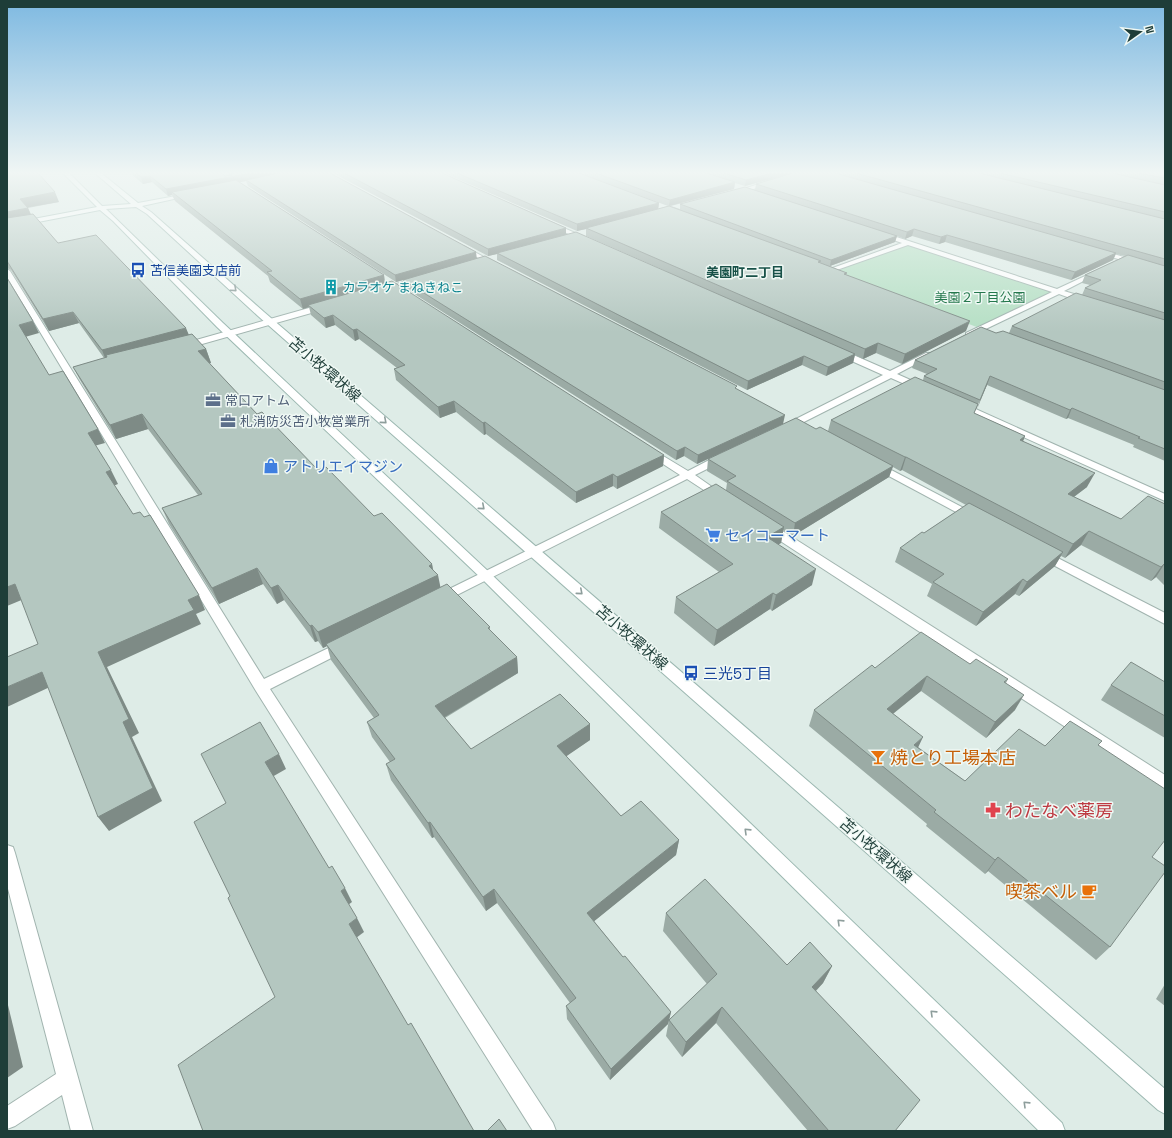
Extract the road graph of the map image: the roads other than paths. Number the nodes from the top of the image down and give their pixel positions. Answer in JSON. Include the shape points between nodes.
{"nodes":[{"id":1,"x":121,"y":226,"type":"edge"},
{"id":2,"x":164,"y":226,"type":"edge"},
{"id":3,"x":555,"y":226,"type":"edge"},
{"id":4,"x":592,"y":231,"type":"edge"},
{"id":5,"x":871,"y":231,"type":"edge"},
{"id":6,"x":577,"y":236,"type":"junction"},
{"id":7,"x":562,"y":240,"type":"edge"},
{"id":8,"x":452,"y":241,"type":"edge"},
{"id":9,"x":591,"y":242,"type":"edge"},
{"id":10,"x":908,"y":243,"type":"junction"},
{"id":11,"x":1094,"y":250,"type":"edge"},
{"id":12,"x":491,"y":259,"type":"junction"},
{"id":13,"x":1124,"y":259,"type":"junction"},
{"id":14,"x":472,"y":264,"type":"edge"},
{"id":15,"x":501,"y":268,"type":"edge"},
{"id":16,"x":7,"y":271,"type":"edge"},
{"id":17,"x":1165,"y":271,"type":"edge"},
{"id":18,"x":430,"y":276,"type":"edge"},
{"id":19,"x":844,"y":276,"type":"edge"},
{"id":20,"x":381,"y":278,"type":"edge"},
{"id":21,"x":394,"y":286,"type":"junction"},
{"id":22,"x":379,"y":291,"type":"edge"},
{"id":23,"x":1056,"y":291,"type":"junction"},
{"id":24,"x":407,"y":295,"type":"edge"},
{"id":25,"x":1092,"y":303,"type":"edge"},
{"id":26,"x":333,"y":304,"type":"edge"},
{"id":27,"x":272,"y":322,"type":"junction"},
{"id":28,"x":230,"y":334,"type":"junction"},
{"id":29,"x":961,"y":339,"type":"edge"},
{"id":30,"x":177,"y":348,"type":"edge"},
{"id":31,"x":832,"y":348,"type":"edge"},
{"id":32,"x":940,"y":350,"type":"edge"},
{"id":33,"x":890,"y":374,"type":"junction"},
{"id":34,"x":927,"y":391,"type":"edge"},
{"id":35,"x":956,"y":404,"type":"edge"},
{"id":36,"x":783,"y":415,"type":"edge"},
{"id":37,"x":800,"y":424,"type":"junction"},
{"id":38,"x":776,"y":432,"type":"edge"},
{"id":39,"x":640,"y":445,"type":"edge"},
{"id":40,"x":728,"y":455,"type":"edge"},
{"id":41,"x":866,"y":460,"type":"edge"},
{"id":42,"x":687,"y":475,"type":"junction"},
{"id":43,"x":1165,"y":498,"type":"edge"},
{"id":44,"x":727,"y":500,"type":"edge"},
{"id":45,"x":760,"y":522,"type":"edge"},
{"id":46,"x":984,"y":523,"type":"edge"},
{"id":47,"x":1033,"y":549,"type":"edge"},
{"id":48,"x":533,"y":551,"type":"junction"},
{"id":49,"x":486,"y":576,"type":"junction"},
{"id":50,"x":430,"y":604,"type":"edge"},
{"id":51,"x":1165,"y":619,"type":"edge"},
{"id":52,"x":352,"y":642,"type":"edge"},
{"id":53,"x":261,"y":687,"type":"junction"},
{"id":54,"x":1165,"y":783,"type":"edge"},
{"id":55,"x":7,"y":853,"type":"edge"},
{"id":56,"x":68,"y":1079,"type":"junction"},
{"id":57,"x":1165,"y":1103,"type":"edge"},
{"id":58,"x":7,"y":1118,"type":"edge"},
{"id":59,"x":82,"y":1131,"type":"edge"},
{"id":60,"x":545,"y":1131,"type":"edge"},
{"id":61,"x":1054,"y":1131,"type":"edge"}],
"edges":[{"from":1,"to":28,"type":"street"},
{"from":2,"to":27,"type":"street","name":"苫小牧環状線","one_way":true},
{"from":3,"to":6,"type":"street"},
{"from":4,"to":6,"type":"street"},
{"from":5,"to":10,"type":"street"},
{"from":6,"to":7,"type":"street"},
{"from":6,"to":9,"type":"street"},
{"from":8,"to":12,"type":"street"},
{"from":10,"to":19,"type":"street","via":[[825,269]]},
{"from":10,"to":23,"type":"street"},
{"from":11,"to":13,"type":"street"},
{"from":12,"to":14,"type":"street"},
{"from":12,"to":15,"type":"street"},
{"from":13,"to":17,"type":"street"},
{"from":13,"to":23,"type":"street"},
{"from":16,"to":53,"type":"street","via":[[76,376]]},
{"from":18,"to":21,"type":"street"},
{"from":20,"to":21,"type":"street"},
{"from":21,"to":22,"type":"street"},
{"from":21,"to":24,"type":"street"},
{"from":23,"to":25,"type":"street"},
{"from":23,"to":29,"type":"street"},
{"from":26,"to":27,"type":"street"},
{"from":27,"to":28,"type":"street"},
{"from":27,"to":48,"type":"street","name":"苫小牧環状線","one_way":true},
{"from":28,"to":30,"type":"street"},
{"from":28,"to":49,"type":"street"},
{"from":31,"to":33,"type":"street"},
{"from":32,"to":33,"type":"street"},
{"from":33,"to":34,"type":"street"},
{"from":33,"to":37,"type":"street"},
{"from":35,"to":43,"type":"street"},
{"from":36,"to":37,"type":"street"},
{"from":37,"to":38,"type":"street"},
{"from":39,"to":42,"type":"street"},
{"from":40,"to":42,"type":"street"},
{"from":41,"to":46,"type":"street"},
{"from":42,"to":44,"type":"street"},
{"from":42,"to":48,"type":"street"},
{"from":45,"to":54,"type":"street"},
{"from":47,"to":51,"type":"street"},
{"from":48,"to":49,"type":"street"},
{"from":48,"to":57,"type":"street","name":"苫小牧環状線","one_way":true},
{"from":49,"to":50,"type":"street"},
{"from":61,"to":49,"type":"street","one_way":true},
{"from":52,"to":53,"type":"street"},
{"from":53,"to":60,"type":"street"},
{"from":55,"to":56,"type":"street"},
{"from":56,"to":58,"type":"street"},
{"from":56,"to":59,"type":"street"}]}
